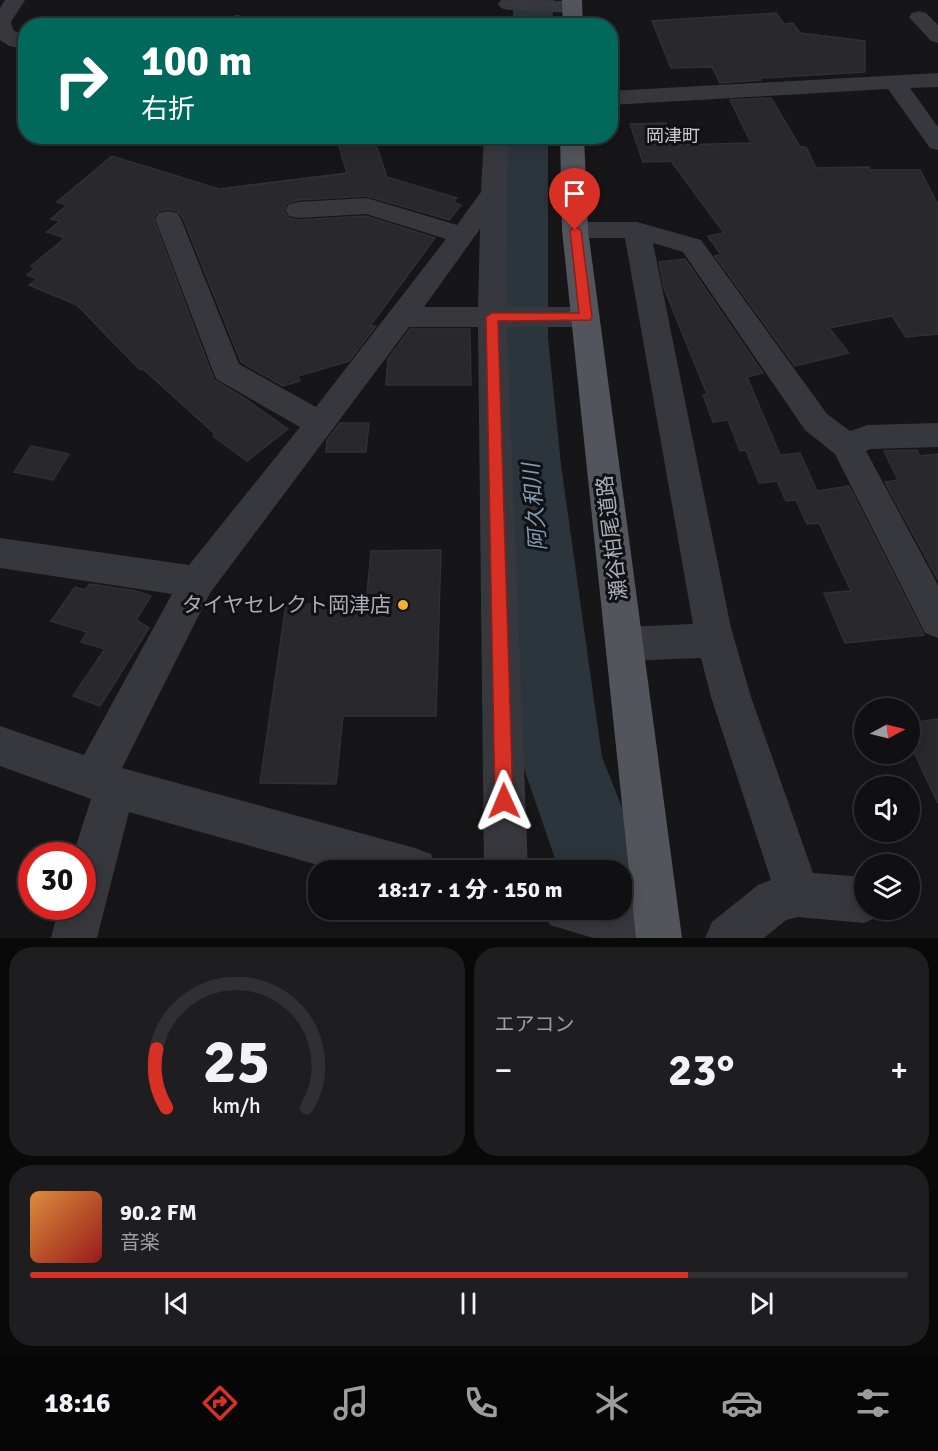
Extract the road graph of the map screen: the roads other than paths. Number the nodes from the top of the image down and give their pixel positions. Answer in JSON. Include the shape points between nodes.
{"nodes":[{"id":1,"x":15,"y":0,"type":"edge"},
{"id":2,"x":249,"y":0,"type":"edge"},
{"id":3,"x":508,"y":2,"type":"edge"},
{"id":4,"x":568,"y":10,"type":"edge"},
{"id":5,"x":919,"y":17,"type":"dead end"},
{"id":6,"x":238,"y":18,"type":"edge"},
{"id":7,"x":507,"y":18,"type":"edge"},
{"id":8,"x":938,"y":37,"type":"edge"},
{"id":9,"x":18,"y":42,"type":"edge"},
{"id":10,"x":938,"y":80,"type":"edge"},
{"id":11,"x":894,"y":82,"type":"junction"},
{"id":12,"x":618,"y":98,"type":"edge"},
{"id":13,"x":938,"y":143,"type":"edge"},
{"id":14,"x":496,"y":144,"type":"edge"},
{"id":15,"x":572,"y":144,"type":"edge"},
{"id":16,"x":494,"y":193,"type":"junction"},
{"id":17,"x":298,"y":210,"type":"dead end"},
{"id":18,"x":168,"y":219,"type":"dead end"},
{"id":19,"x":575,"y":230,"type":"junction"},
{"id":20,"x":638,"y":230,"type":"junction"},
{"id":21,"x":462,"y":235,"type":"junction"},
{"id":22,"x":400,"y":317,"type":"junction"},
{"id":23,"x":497,"y":317,"type":"junction"},
{"id":24,"x":586,"y":317,"type":"junction"},
{"id":25,"x":321,"y":424,"type":"junction"},
{"id":26,"x":938,"y":435,"type":"edge"},
{"id":27,"x":847,"y":446,"type":"junction"},
{"id":28,"x":0,"y":553,"type":"edge"},
{"id":29,"x":197,"y":582,"type":"junction"},
{"id":30,"x":938,"y":621,"type":"edge"},
{"id":31,"x":716,"y":640,"type":"junction"},
{"id":32,"x":624,"y":644,"type":"junction"},
{"id":33,"x":0,"y":746,"type":"edge"},
{"id":34,"x":105,"y":783,"type":"junction"},
{"id":35,"x":96,"y":847,"type":"edge"},
{"id":36,"x":379,"y":860,"type":"edge"},
{"id":37,"x":506,"y":860,"type":"edge"},
{"id":38,"x":798,"y":894,"type":"junction"},
{"id":39,"x":854,"y":899,"type":"edge"},
{"id":40,"x":78,"y":920,"type":"edge"},
{"id":41,"x":606,"y":920,"type":"edge"},
{"id":42,"x":658,"y":934,"type":"edge"},
{"id":43,"x":74,"y":938,"type":"edge"},
{"id":44,"x":728,"y":938,"type":"edge"}],
"edges":[{"from":1,"to":9,"type":"street","via":[[1,22],[3,32]]},
{"from":2,"to":6,"type":"street"},
{"from":3,"to":4,"type":"street"},
{"from":3,"to":7,"type":"street"},
{"from":5,"to":8,"type":"street"},
{"from":10,"to":11,"type":"street"},
{"from":11,"to":12,"type":"street"},
{"from":11,"to":13,"type":"street"},
{"from":14,"to":16,"type":"street"},
{"from":15,"to":19,"type":"main road","name":"瀬谷柏尾道路"},
{"from":16,"to":21,"type":"street"},
{"from":16,"to":23,"type":"street"},
{"from":17,"to":21,"type":"street","via":[[367,206]]},
{"from":18,"to":25,"type":"street","via":[[227,371]]},
{"from":19,"to":20,"type":"street"},
{"from":19,"to":24,"type":"main road","name":"瀬谷柏尾道路"},
{"from":20,"to":27,"type":"street","via":[[692,246],[816,422]]},
{"from":20,"to":31,"type":"street"},
{"from":21,"to":22,"type":"street"},
{"from":22,"to":23,"type":"street"},
{"from":22,"to":25,"type":"street"},
{"from":23,"to":24,"type":"street"},
{"from":23,"to":37,"type":"street"},
{"from":24,"to":32,"type":"main road","name":"瀬谷柏尾道路"},
{"from":25,"to":29,"type":"street"},
{"from":26,"to":27,"type":"street","via":[[868,437]]},
{"from":27,"to":30,"type":"street"},
{"from":28,"to":29,"type":"street"},
{"from":29,"to":34,"type":"street"},
{"from":31,"to":32,"type":"street"},
{"from":31,"to":38,"type":"street","via":[[731,697]]},
{"from":32,"to":42,"type":"main road","name":"瀬谷柏尾道路"},
{"from":33,"to":34,"type":"street"},
{"from":34,"to":35,"type":"street"},
{"from":34,"to":36,"type":"street"},
{"from":38,"to":39,"type":"street"},
{"from":38,"to":44,"type":"street","via":[[774,902]]},
{"from":40,"to":43,"type":"street"},
{"from":41,"to":42,"type":"street"}]}
